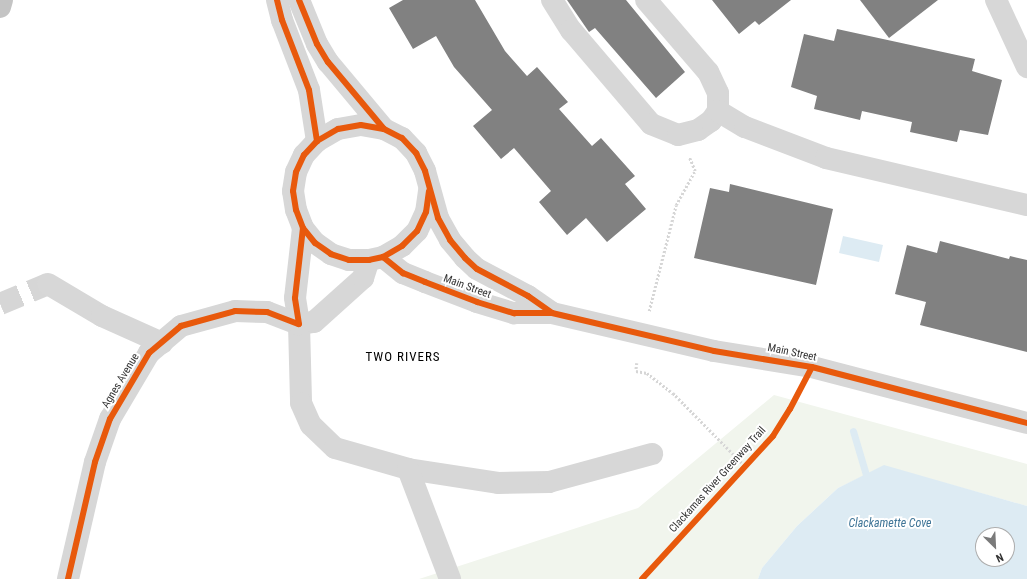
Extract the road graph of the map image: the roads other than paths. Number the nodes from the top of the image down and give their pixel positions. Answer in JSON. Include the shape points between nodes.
{"nodes":[{"id":1,"x":2,"y":0,"type":"edge"},
{"id":2,"x":277,"y":0,"type":"edge"},
{"id":3,"x":299,"y":0,"type":"edge"},
{"id":4,"x":552,"y":0,"type":"edge"},
{"id":5,"x":646,"y":0,"type":"edge"},
{"id":6,"x":996,"y":0,"type":"edge"},
{"id":7,"x":0,"y":7,"type":"edge"},
{"id":8,"x":1027,"y":68,"type":"edge"},
{"id":9,"x":718,"y":111,"type":"junction"},
{"id":10,"x":384,"y":129,"type":"junction"},
{"id":11,"x":317,"y":141,"type":"junction"},
{"id":12,"x":429,"y":191,"type":"junction"},
{"id":13,"x":1027,"y":205,"type":"edge"},
{"id":14,"x":303,"y":228,"type":"junction"},
{"id":15,"x":376,"y":258,"type":"junction"},
{"id":16,"x":48,"y":284,"type":"dead end"},
{"id":17,"x":552,"y":313,"type":"junction"},
{"id":18,"x":299,"y":324,"type":"junction"},
{"id":19,"x":162,"y":343,"type":"junction"},
{"id":20,"x":1027,"y":423,"type":"edge"},
{"id":21,"x":652,"y":454,"type":"dead end"},
{"id":22,"x":408,"y":469,"type":"junction"},
{"id":23,"x":68,"y":579,"type":"edge"},
{"id":24,"x":450,"y":579,"type":"edge"}],
"edges":[{"from":1,"to":7,"type":"highway"},
{"from":2,"to":11,"type":"street","via":[[309,90]]},
{"from":3,"to":10,"type":"street","name":"Main Street","via":[[317,44],[328,62]]},
{"from":4,"to":9,"type":"street","via":[[571,30],[652,124],[678,135],[698,130],[711,121]]},
{"from":5,"to":9,"type":"street","via":[[708,72],[718,94]]},
{"from":6,"to":8,"type":"street"},
{"from":9,"to":13,"type":"street","via":[[745,127],[826,158]]},
{"from":10,"to":11,"type":"street","name":"Main Street","via":[[361,125],[338,129]]},
{"from":10,"to":12,"type":"street","name":"Main Street","via":[[402,138],[416,153],[425,171]]},
{"from":11,"to":14,"type":"street","name":"Main Street","via":[[304,155],[296,172],[293,191]]},
{"from":12,"to":15,"type":"street","name":"Main Street","via":[[426,212],[417,231],[402,246]]},
{"from":12,"to":17,"type":"street","name":"Main Street","via":[[438,218],[450,240],[465,258],[494,280],[528,296]]},
{"from":14,"to":15,"type":"street","name":"Main Street","via":[[315,243],[331,254],[349,260]]},
{"from":14,"to":18,"type":"street","via":[[295,298]]},
{"from":15,"to":17,"type":"street","name":"Main Street","via":[[403,273],[477,302],[514,313]]},
{"from":15,"to":18,"type":"street","via":[[363,278],[347,294],[314,322]]},
{"from":16,"to":19,"type":"street","via":[[102,316]]},
{"from":17,"to":20,"type":"street","name":"Main Street","via":[[714,351],[812,367]]},
{"from":18,"to":19,"type":"street","name":"Agnes Avenue","via":[[267,312],[235,311],[181,326]]},
{"from":18,"to":22,"type":"street","via":[[301,403],[311,425],[335,448]]},
{"from":19,"to":23,"type":"street","name":"Agnes Avenue","via":[[149,353],[110,419],[95,462]]},
{"from":21,"to":22,"type":"street","via":[[549,482],[498,483]]},
{"from":22,"to":24,"type":"street"}]}
